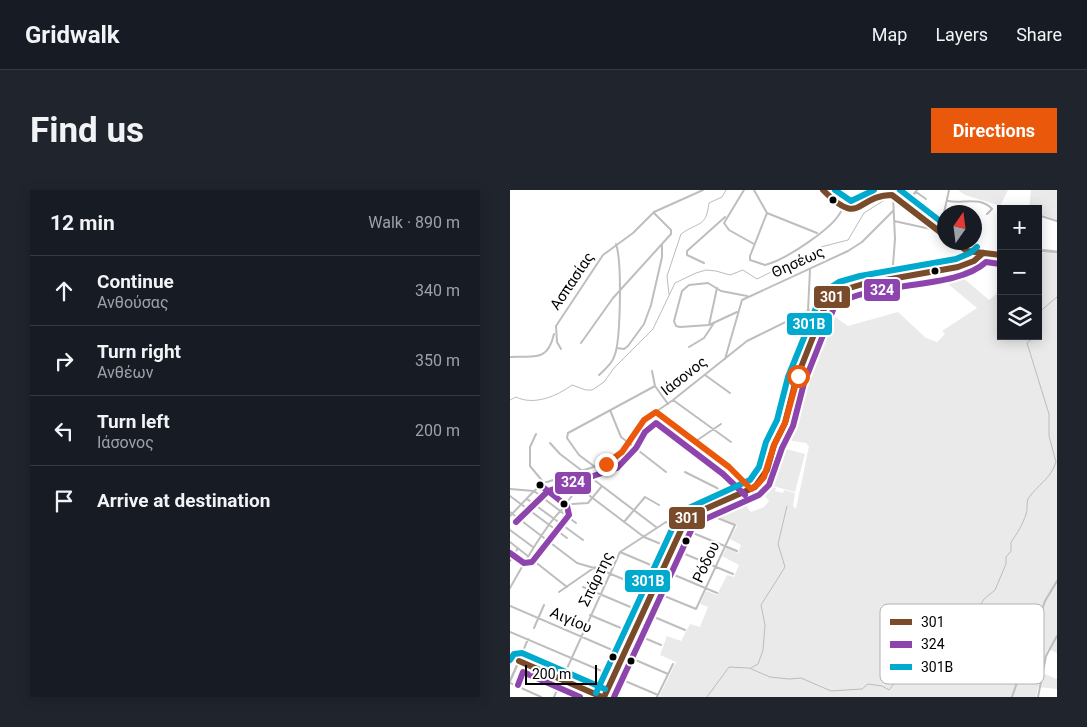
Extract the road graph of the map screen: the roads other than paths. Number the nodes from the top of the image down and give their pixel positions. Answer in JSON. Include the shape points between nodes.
{"nodes":[{"id":1,"x":703,"y":190,"type":"edge"},
{"id":2,"x":744,"y":190,"type":"edge"},
{"id":3,"x":754,"y":190,"type":"edge"},
{"id":4,"x":823,"y":190,"type":"edge"},
{"id":5,"x":866,"y":190,"type":"edge"},
{"id":6,"x":949,"y":190,"type":"edge"},
{"id":7,"x":916,"y":191,"type":"edge"},
{"id":8,"x":828,"y":192,"type":"edge"},
{"id":9,"x":889,"y":192,"type":"edge"},
{"id":10,"x":893,"y":195,"type":"junction"},
{"id":11,"x":877,"y":198,"type":"junction"},
{"id":12,"x":926,"y":199,"type":"dead end"},
{"id":13,"x":947,"y":201,"type":"junction"},
{"id":14,"x":905,"y":204,"type":"junction"},
{"id":15,"x":946,"y":205,"type":"edge"},
{"id":16,"x":842,"y":208,"type":"junction"},
{"id":17,"x":893,"y":211,"type":"junction"},
{"id":18,"x":654,"y":212,"type":"junction"},
{"id":19,"x":767,"y":213,"type":"junction"},
{"id":20,"x":987,"y":214,"type":"dead end"},
{"id":21,"x":726,"y":216,"type":"junction"},
{"id":22,"x":1042,"y":216,"type":"edge"},
{"id":23,"x":894,"y":221,"type":"junction"},
{"id":24,"x":1057,"y":221,"type":"edge"},
{"id":25,"x":937,"y":229,"type":"edge"},
{"id":26,"x":937,"y":230,"type":"edge"},
{"id":27,"x":818,"y":233,"type":"junction"},
{"id":28,"x":616,"y":244,"type":"junction"},
{"id":29,"x":662,"y":244,"type":"junction"},
{"id":30,"x":754,"y":244,"type":"junction"},
{"id":31,"x":965,"y":250,"type":"edge"},
{"id":32,"x":1042,"y":250,"type":"edge"},
{"id":33,"x":1057,"y":252,"type":"edge"},
{"id":34,"x":983,"y":253,"type":"junction"},
{"id":35,"x":997,"y":255,"type":"edge"},
{"id":36,"x":704,"y":263,"type":"dead end"},
{"id":37,"x":810,"y":270,"type":"junction"},
{"id":38,"x":892,"y":278,"type":"junction"},
{"id":39,"x":716,"y":288,"type":"junction"},
{"id":40,"x":620,"y":290,"type":"junction"},
{"id":41,"x":738,"y":295,"type":"junction"},
{"id":42,"x":749,"y":296,"type":"junction"},
{"id":43,"x":741,"y":302,"type":"junction"},
{"id":44,"x":808,"y":302,"type":"junction"},
{"id":45,"x":826,"y":302,"type":"junction"},
{"id":46,"x":815,"y":307,"type":"junction"},
{"id":47,"x":808,"y":310,"type":"junction"},
{"id":48,"x":737,"y":312,"type":"junction"},
{"id":49,"x":714,"y":323,"type":"junction"},
{"id":50,"x":709,"y":325,"type":"junction"},
{"id":51,"x":555,"y":332,"type":"junction"},
{"id":52,"x":581,"y":343,"type":"dead end"},
{"id":53,"x":689,"y":347,"type":"dead end"},
{"id":54,"x":617,"y":348,"type":"junction"},
{"id":55,"x":561,"y":349,"type":"dead end"},
{"id":56,"x":510,"y":357,"type":"edge"},
{"id":57,"x":725,"y":358,"type":"junction"},
{"id":58,"x":652,"y":371,"type":"dead end"},
{"id":59,"x":599,"y":375,"type":"dead end"},
{"id":60,"x":705,"y":375,"type":"junction"},
{"id":61,"x":655,"y":386,"type":"junction"},
{"id":62,"x":730,"y":393,"type":"dead end"},
{"id":63,"x":673,"y":400,"type":"junction"},
{"id":64,"x":668,"y":404,"type":"junction"},
{"id":65,"x":610,"y":410,"type":"junction"},
{"id":66,"x":656,"y":412,"type":"junction"},
{"id":67,"x":720,"y":424,"type":"dead end"},
{"id":68,"x":712,"y":429,"type":"junction"},
{"id":69,"x":536,"y":434,"type":"dead end"},
{"id":70,"x":696,"y":441,"type":"junction"},
{"id":71,"x":731,"y":442,"type":"dead end"},
{"id":72,"x":629,"y":443,"type":"junction"},
{"id":73,"x":550,"y":444,"type":"dead end"},
{"id":74,"x":595,"y":467,"type":"junction"},
{"id":75,"x":582,"y":471,"type":"junction"},
{"id":76,"x":666,"y":472,"type":"dead end"},
{"id":77,"x":685,"y":472,"type":"dead end"},
{"id":78,"x":565,"y":477,"type":"junction"},
{"id":79,"x":544,"y":484,"type":"junction"},
{"id":80,"x":602,"y":486,"type":"junction"},
{"id":81,"x":510,"y":488,"type":"edge"},
{"id":82,"x":578,"y":488,"type":"junction"},
{"id":83,"x":751,"y":489,"type":"junction"},
{"id":84,"x":534,"y":491,"type":"junction"},
{"id":85,"x":510,"y":496,"type":"edge"},
{"id":86,"x":592,"y":498,"type":"junction"},
{"id":87,"x":527,"y":499,"type":"junction"},
{"id":88,"x":726,"y":499,"type":"junction"},
{"id":89,"x":568,"y":501,"type":"dead end"},
{"id":90,"x":521,"y":504,"type":"junction"},
{"id":91,"x":659,"y":505,"type":"dead end"},
{"id":92,"x":634,"y":511,"type":"junction"},
{"id":93,"x":700,"y":511,"type":"junction"},
{"id":94,"x":561,"y":512,"type":"junction"},
{"id":95,"x":511,"y":514,"type":"edge"},
{"id":96,"x":555,"y":519,"type":"junction"},
{"id":97,"x":624,"y":522,"type":"junction"},
{"id":98,"x":576,"y":523,"type":"dead end"},
{"id":99,"x":550,"y":526,"type":"junction"},
{"id":100,"x":656,"y":527,"type":"junction"},
{"id":101,"x":681,"y":528,"type":"junction"},
{"id":102,"x":510,"y":530,"type":"edge"},
{"id":103,"x":542,"y":536,"type":"junction"},
{"id":104,"x":644,"y":537,"type":"junction"},
{"id":105,"x":567,"y":538,"type":"dead end"},
{"id":106,"x":583,"y":540,"type":"dead end"},
{"id":107,"x":510,"y":542,"type":"edge"},
{"id":108,"x":726,"y":546,"type":"junction"},
{"id":109,"x":533,"y":547,"type":"junction"},
{"id":110,"x":518,"y":548,"type":"junction"},
{"id":111,"x":672,"y":549,"type":"junction"},
{"id":112,"x":738,"y":551,"type":"dead end"},
{"id":113,"x":620,"y":552,"type":"junction"},
{"id":114,"x":527,"y":555,"type":"junction"},
{"id":115,"x":510,"y":561,"type":"edge"},
{"id":116,"x":595,"y":567,"type":"junction"},
{"id":117,"x":716,"y":568,"type":"junction"},
{"id":118,"x":662,"y":570,"type":"junction"},
{"id":119,"x":609,"y":574,"type":"junction"},
{"id":120,"x":733,"y":574,"type":"dead end"},
{"id":121,"x":510,"y":580,"type":"edge"},
{"id":122,"x":1057,"y":581,"type":"edge"},
{"id":123,"x":513,"y":582,"type":"junction"},
{"id":124,"x":567,"y":587,"type":"junction"},
{"id":125,"x":583,"y":587,"type":"dead end"},
{"id":126,"x":510,"y":588,"type":"edge"},
{"id":127,"x":706,"y":588,"type":"junction"},
{"id":128,"x":652,"y":591,"type":"junction"},
{"id":129,"x":560,"y":592,"type":"dead end"},
{"id":130,"x":717,"y":593,"type":"dead end"},
{"id":131,"x":600,"y":594,"type":"junction"},
{"id":132,"x":544,"y":605,"type":"dead end"},
{"id":133,"x":510,"y":606,"type":"edge"},
{"id":134,"x":1044,"y":607,"type":"edge"},
{"id":135,"x":642,"y":612,"type":"junction"},
{"id":136,"x":590,"y":615,"type":"junction"},
{"id":137,"x":537,"y":618,"type":"junction"},
{"id":138,"x":534,"y":628,"type":"dead end"},
{"id":139,"x":685,"y":630,"type":"dead end"},
{"id":140,"x":510,"y":632,"type":"edge"},
{"id":141,"x":632,"y":633,"type":"junction"},
{"id":142,"x":581,"y":636,"type":"junction"},
{"id":143,"x":1057,"y":636,"type":"edge"},
{"id":144,"x":528,"y":639,"type":"junction"},
{"id":145,"x":661,"y":645,"type":"dead end"},
{"id":146,"x":623,"y":654,"type":"junction"},
{"id":147,"x":510,"y":657,"type":"edge"},
{"id":148,"x":571,"y":658,"type":"junction"},
{"id":149,"x":519,"y":661,"type":"junction"},
{"id":150,"x":674,"y":664,"type":"dead end"},
{"id":151,"x":1044,"y":666,"type":"edge"},
{"id":152,"x":668,"y":674,"type":"junction"},
{"id":153,"x":613,"y":676,"type":"junction"},
{"id":154,"x":562,"y":680,"type":"junction"},
{"id":155,"x":510,"y":682,"type":"edge"},
{"id":156,"x":1017,"y":684,"type":"edge"},
{"id":157,"x":1041,"y":684,"type":"edge"},
{"id":158,"x":657,"y":696,"type":"edge"},
{"id":159,"x":541,"y":697,"type":"edge"},
{"id":160,"x":554,"y":697,"type":"edge"},
{"id":161,"x":603,"y":697,"type":"edge"},
{"id":162,"x":1012,"y":697,"type":"edge"},
{"id":163,"x":1038,"y":697,"type":"edge"}],
"edges":[{"from":1,"to":18,"type":"street","name":"Ασπασίας"},
{"from":2,"to":21,"type":"street"},
{"from":3,"to":19,"type":"street"},
{"from":4,"to":8,"type":"main road"},
{"from":5,"to":11,"type":"street"},
{"from":6,"to":13,"type":"street"},
{"from":7,"to":12,"type":"street"},
{"from":7,"to":14,"type":"street"},
{"from":8,"to":16,"type":"main road"},
{"from":9,"to":10,"type":"main road"},
{"from":9,"to":11,"type":"main road"},
{"from":10,"to":14,"type":"main road"},
{"from":10,"to":17,"type":"street"},
{"from":11,"to":16,"type":"main road","via":[[852,209]]},
{"from":13,"to":15,"type":"street"},
{"from":13,"to":20,"type":"street","via":[[970,200],[987,205],[992,209]]},
{"from":14,"to":25,"type":"main road"},
{"from":16,"to":27,"type":"street","via":[[839,217]]},
{"from":17,"to":23,"type":"street"},
{"from":17,"to":37,"type":"street","name":"Θησέως","via":[[856,247]]},
{"from":18,"to":28,"type":"street","name":"Ασπασίας","via":[[633,233]]},
{"from":18,"to":29,"type":"street","via":[[672,232]]},
{"from":19,"to":27,"type":"street"},
{"from":19,"to":30,"type":"street"},
{"from":21,"to":30,"type":"street","via":[[725,228]]},
{"from":21,"to":36,"type":"street","via":[[687,251],[692,259]]},
{"from":22,"to":24,"type":"street"},
{"from":23,"to":26,"type":"street"},
{"from":23,"to":38,"type":"street"},
{"from":27,"to":30,"type":"street","via":[[794,253],[765,265],[750,260]]},
{"from":28,"to":40,"type":"street"},
{"from":28,"to":51,"type":"street","name":"Ασπασίας","via":[[603,255],[560,319]]},
{"from":29,"to":40,"type":"street"},
{"from":29,"to":54,"type":"street","via":[[648,316],[628,346]]},
{"from":31,"to":34,"type":"main road"},
{"from":32,"to":33,"type":"main road"},
{"from":34,"to":35,"type":"main road"},
{"from":34,"to":38,"type":"street","via":[[977,260],[950,270]]},
{"from":37,"to":42,"type":"street","name":"Θησέως"},
{"from":37,"to":44,"type":"street"},
{"from":38,"to":45,"type":"street","via":[[850,287]]},
{"from":39,"to":41,"type":"street"},
{"from":39,"to":50,"type":"street"},
{"from":39,"to":50,"type":"street","via":[[708,283],[686,286],[674,314],[674,323],[678,326]]},
{"from":40,"to":52,"type":"street"},
{"from":40,"to":54,"type":"street"},
{"from":41,"to":42,"type":"street"},
{"from":41,"to":43,"type":"street"},
{"from":42,"to":43,"type":"street","name":"Θησέως"},
{"from":43,"to":48,"type":"street"},
{"from":44,"to":46,"type":"street"},
{"from":44,"to":47,"type":"street"},
{"from":45,"to":46,"type":"street","name":"Ιάσονος"},
{"from":45,"to":83,"type":"street","via":[[767,470],[761,482]]},
{"from":46,"to":47,"type":"street","name":"Ιάσονος"},
{"from":47,"to":57,"type":"street","name":"Ιάσονος","via":[[747,341]]},
{"from":48,"to":49,"type":"street"},
{"from":48,"to":57,"type":"street"},
{"from":49,"to":50,"type":"street"},
{"from":49,"to":53,"type":"street","via":[[704,338]]},
{"from":51,"to":55,"type":"street","name":"Ασπασίας"},
{"from":51,"to":56,"type":"street","via":[[551,347],[538,356]]},
{"from":54,"to":59,"type":"street","via":[[614,360]]},
{"from":57,"to":60,"type":"street","name":"Ιάσονος"},
{"from":58,"to":61,"type":"street"},
{"from":60,"to":62,"type":"street"},
{"from":60,"to":63,"type":"street","name":"Ιάσονος"},
{"from":61,"to":64,"type":"street"},
{"from":61,"to":65,"type":"street"},
{"from":63,"to":64,"type":"street","name":"Ιάσονος"},
{"from":63,"to":68,"type":"street"},
{"from":64,"to":66,"type":"street","name":"Ιάσονος"},
{"from":65,"to":72,"type":"street","via":[[617,430]]},
{"from":65,"to":74,"type":"street","via":[[566,436],[573,448]]},
{"from":66,"to":70,"type":"street"},
{"from":66,"to":72,"type":"street","name":"Ιάσονος","via":[[638,426]]},
{"from":67,"to":68,"type":"street"},
{"from":68,"to":70,"type":"street"},
{"from":68,"to":71,"type":"street"},
{"from":69,"to":79,"type":"street","via":[[530,447],[530,466]]},
{"from":70,"to":83,"type":"street","via":[[735,471]]},
{"from":72,"to":74,"type":"street","name":"Ιάσονος","via":[[612,461]]},
{"from":72,"to":76,"type":"street"},
{"from":73,"to":75,"type":"street"},
{"from":74,"to":75,"type":"street","name":"Ιάσονος"},
{"from":75,"to":78,"type":"street","name":"Ιάσονος"},
{"from":75,"to":80,"type":"street"},
{"from":77,"to":88,"type":"street","via":[[717,488]]},
{"from":78,"to":79,"type":"street","name":"Ιάσονος"},
{"from":78,"to":82,"type":"street"},
{"from":79,"to":84,"type":"street","name":"Ιάσονος"},
{"from":80,"to":86,"type":"street"},
{"from":80,"to":92,"type":"street"},
{"from":81,"to":84,"type":"street"},
{"from":82,"to":86,"type":"street"},
{"from":82,"to":89,"type":"street"},
{"from":83,"to":88,"type":"street"},
{"from":84,"to":87,"type":"street","name":"Ιάσονος"},
{"from":84,"to":94,"type":"street"},
{"from":85,"to":90,"type":"street"},
{"from":86,"to":94,"type":"street","via":[[588,503],[569,505]]},
{"from":86,"to":97,"type":"street"},
{"from":87,"to":90,"type":"street","name":"Ιάσονος"},
{"from":87,"to":96,"type":"street"},
{"from":88,"to":93,"type":"street"},
{"from":90,"to":95,"type":"street","name":"Ιάσονος"},
{"from":90,"to":99,"type":"street"},
{"from":91,"to":92,"type":"street","via":[[646,496]]},
{"from":92,"to":97,"type":"street"},
{"from":92,"to":100,"type":"street"},
{"from":93,"to":101,"type":"street","via":[[689,515]]},
{"from":93,"to":108,"type":"street","name":"Ρόδου","via":[[735,525]]},
{"from":94,"to":96,"type":"street"},
{"from":94,"to":98,"type":"street"},
{"from":95,"to":103,"type":"street"},
{"from":96,"to":99,"type":"street"},
{"from":96,"to":106,"type":"street"},
{"from":97,"to":104,"type":"street"},
{"from":99,"to":103,"type":"street"},
{"from":99,"to":105,"type":"street"},
{"from":100,"to":101,"type":"street","via":[[666,522]]},
{"from":100,"to":104,"type":"street","name":"Σπάρτης"},
{"from":101,"to":108,"type":"street"},
{"from":101,"to":111,"type":"street"},
{"from":102,"to":109,"type":"street"},
{"from":103,"to":109,"type":"street"},
{"from":103,"to":116,"type":"street","via":[[577,563]]},
{"from":104,"to":111,"type":"street"},
{"from":104,"to":113,"type":"street","name":"Σπάρτης"},
{"from":107,"to":110,"type":"street"},
{"from":108,"to":112,"type":"street"},
{"from":108,"to":117,"type":"street","name":"Ρόδου"},
{"from":109,"to":114,"type":"street"},
{"from":110,"to":114,"type":"street"},
{"from":110,"to":115,"type":"street"},
{"from":111,"to":117,"type":"street"},
{"from":111,"to":118,"type":"street"},
{"from":113,"to":118,"type":"street"},
{"from":113,"to":119,"type":"street","name":"Σπάρτης"},
{"from":114,"to":123,"type":"street"},
{"from":114,"to":124,"type":"street"},
{"from":116,"to":119,"type":"street"},
{"from":116,"to":124,"type":"street"},
{"from":117,"to":120,"type":"street"},
{"from":117,"to":127,"type":"street","name":"Ρόδου"},
{"from":118,"to":127,"type":"street"},
{"from":118,"to":128,"type":"street"},
{"from":119,"to":128,"type":"street"},
{"from":119,"to":131,"type":"street","name":"Σπάρτης"},
{"from":121,"to":123,"type":"street"},
{"from":122,"to":134,"type":"street"},
{"from":123,"to":126,"type":"street"},
{"from":124,"to":129,"type":"street"},
{"from":125,"to":131,"type":"street"},
{"from":127,"to":128,"type":"street","name":"Ρόδου","via":[[696,609]]},
{"from":127,"to":130,"type":"street"},
{"from":128,"to":135,"type":"street"},
{"from":131,"to":135,"type":"street"},
{"from":131,"to":136,"type":"street","name":"Σπάρτης"},
{"from":132,"to":137,"type":"street"},
{"from":133,"to":137,"type":"street","name":"Αιγίου"},
{"from":135,"to":139,"type":"street"},
{"from":135,"to":141,"type":"street"},
{"from":136,"to":141,"type":"street"},
{"from":136,"to":142,"type":"street","name":"Σπάρτης"},
{"from":137,"to":138,"type":"street"},
{"from":137,"to":142,"type":"street","name":"Αιγίου"},
{"from":140,"to":144,"type":"street"},
{"from":141,"to":145,"type":"street"},
{"from":141,"to":146,"type":"street"},
{"from":142,"to":146,"type":"street","name":"Αιγίου"},
{"from":142,"to":148,"type":"street","name":"Σπάρτης"},
{"from":143,"to":151,"type":"street"},
{"from":144,"to":148,"type":"street"},
{"from":144,"to":149,"type":"street"},
{"from":146,"to":152,"type":"street","name":"Αιγίου"},
{"from":146,"to":153,"type":"street"},
{"from":147,"to":149,"type":"street"},
{"from":148,"to":153,"type":"street"},
{"from":148,"to":154,"type":"street","name":"Σπάρτης"},
{"from":149,"to":154,"type":"street"},
{"from":149,"to":155,"type":"street"},
{"from":150,"to":152,"type":"street"},
{"from":152,"to":158,"type":"street"},
{"from":153,"to":158,"type":"street"},
{"from":153,"to":161,"type":"street"},
{"from":154,"to":160,"type":"street","name":"Σπάρτης"},
{"from":154,"to":161,"type":"street"},
{"from":155,"to":159,"type":"street"},
{"from":156,"to":162,"type":"street"},
{"from":157,"to":163,"type":"street"}]}
